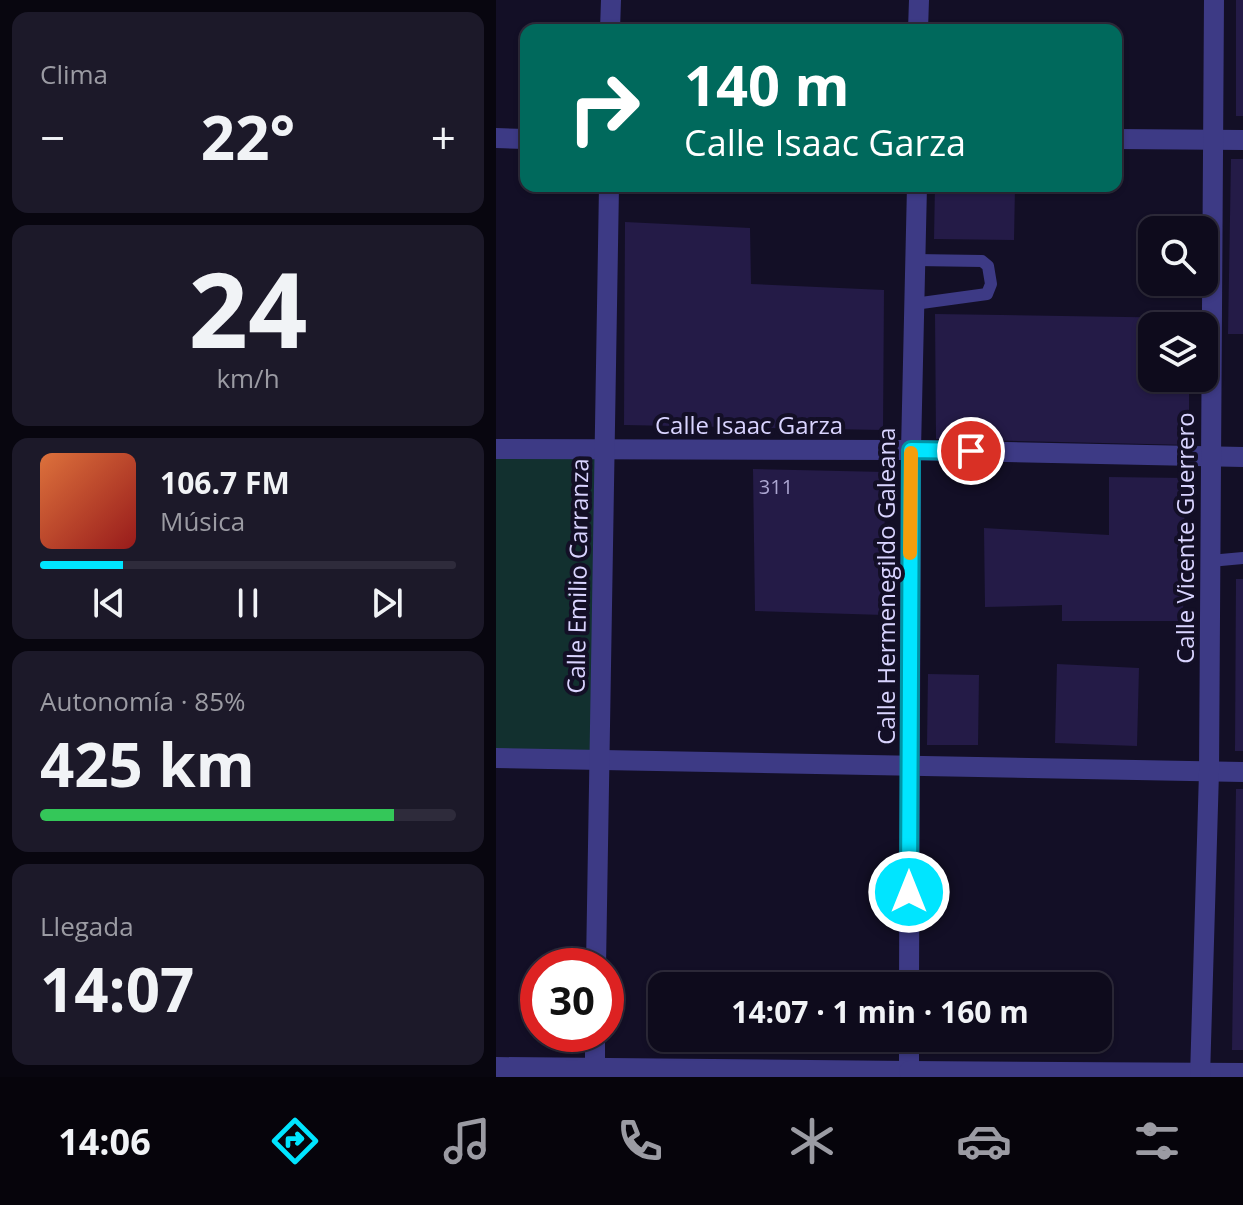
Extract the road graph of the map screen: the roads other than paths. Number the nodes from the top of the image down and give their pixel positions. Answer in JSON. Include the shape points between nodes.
{"nodes":[{"id":1,"x":611,"y":0,"type":"edge"},
{"id":2,"x":919,"y":0,"type":"edge"},
{"id":3,"x":1214,"y":0,"type":"edge"},
{"id":4,"x":610,"y":24,"type":"edge"},
{"id":5,"x":918,"y":24,"type":"edge"},
{"id":6,"x":496,"y":138,"type":"edge"},
{"id":7,"x":520,"y":139,"type":"edge"},
{"id":8,"x":1122,"y":139,"type":"edge"},
{"id":9,"x":1213,"y":140,"type":"junction"},
{"id":10,"x":1243,"y":140,"type":"edge"},
{"id":11,"x":609,"y":192,"type":"edge"},
{"id":12,"x":917,"y":192,"type":"edge"},
{"id":13,"x":916,"y":260,"type":"junction"},
{"id":14,"x":914,"y":304,"type":"junction"},
{"id":15,"x":496,"y":449,"type":"edge"},
{"id":16,"x":911,"y":450,"type":"junction"},
{"id":17,"x":605,"y":451,"type":"junction"},
{"id":18,"x":1211,"y":456,"type":"junction"},
{"id":19,"x":1243,"y":457,"type":"edge"},
{"id":20,"x":1243,"y":558,"type":"edge"},
{"id":21,"x":1210,"y":561,"type":"junction"},
{"id":22,"x":496,"y":758,"type":"edge"},
{"id":23,"x":600,"y":760,"type":"junction"},
{"id":24,"x":909,"y":766,"type":"junction"},
{"id":25,"x":1209,"y":772,"type":"junction"},
{"id":26,"x":1243,"y":772,"type":"edge"},
{"id":27,"x":596,"y":948,"type":"edge"},
{"id":28,"x":909,"y":972,"type":"edge"},
{"id":29,"x":595,"y":1052,"type":"edge"},
{"id":30,"x":909,"y":1052,"type":"edge"},
{"id":31,"x":496,"y":1067,"type":"edge"},
{"id":32,"x":595,"y":1073,"type":"edge"},
{"id":33,"x":1243,"y":1073,"type":"edge"},
{"id":34,"x":909,"y":1074,"type":"edge"},
{"id":35,"x":1200,"y":1074,"type":"edge"}],
"edges":[{"from":1,"to":4,"type":"street"},
{"from":2,"to":5,"type":"street"},
{"from":3,"to":9,"type":"street","name":"Calle Vicente Guerrero"},
{"from":6,"to":7,"type":"street"},
{"from":8,"to":9,"type":"street"},
{"from":9,"to":10,"type":"street"},
{"from":9,"to":18,"type":"street","name":"Calle Vicente Guerrero"},
{"from":11,"to":17,"type":"street","name":"Calle Emilio Carranza"},
{"from":12,"to":13,"type":"street","name":"Calle Hermenegildo Galeana"},
{"from":13,"to":14,"type":"street","name":"Calle Hermenegildo Galeana"},
{"from":13,"to":14,"type":"lane","via":[[982,261],[991,284],[987,294]]},
{"from":14,"to":16,"type":"street","name":"Calle Hermenegildo Galeana"},
{"from":15,"to":17,"type":"street","name":"Calle Isaac Garza"},
{"from":16,"to":17,"type":"street","name":"Calle Isaac Garza"},
{"from":16,"to":18,"type":"street","name":"Calle Isaac Garza"},
{"from":16,"to":24,"type":"street","name":"Calle Hermenegildo Galeana"},
{"from":17,"to":23,"type":"street","name":"Calle Emilio Carranza"},
{"from":18,"to":19,"type":"street","name":"Calle Isaac Garza"},
{"from":18,"to":21,"type":"street","name":"Calle Vicente Guerrero"},
{"from":20,"to":21,"type":"lane"},
{"from":21,"to":25,"type":"street","name":"Calle Vicente Guerrero"},
{"from":22,"to":23,"type":"street"},
{"from":23,"to":24,"type":"street"},
{"from":23,"to":27,"type":"street","name":"Calle Emilio Carranza"},
{"from":24,"to":25,"type":"street"},
{"from":24,"to":28,"type":"street","name":"Calle Hermenegildo Galeana"},
{"from":25,"to":26,"type":"street"},
{"from":25,"to":35,"type":"street","name":"Calle Vicente Guerrero"},
{"from":29,"to":32,"type":"street"},
{"from":30,"to":34,"type":"street"},
{"from":31,"to":32,"type":"street"},
{"from":32,"to":34,"type":"street"},
{"from":33,"to":35,"type":"street"},
{"from":34,"to":35,"type":"street"}]}
